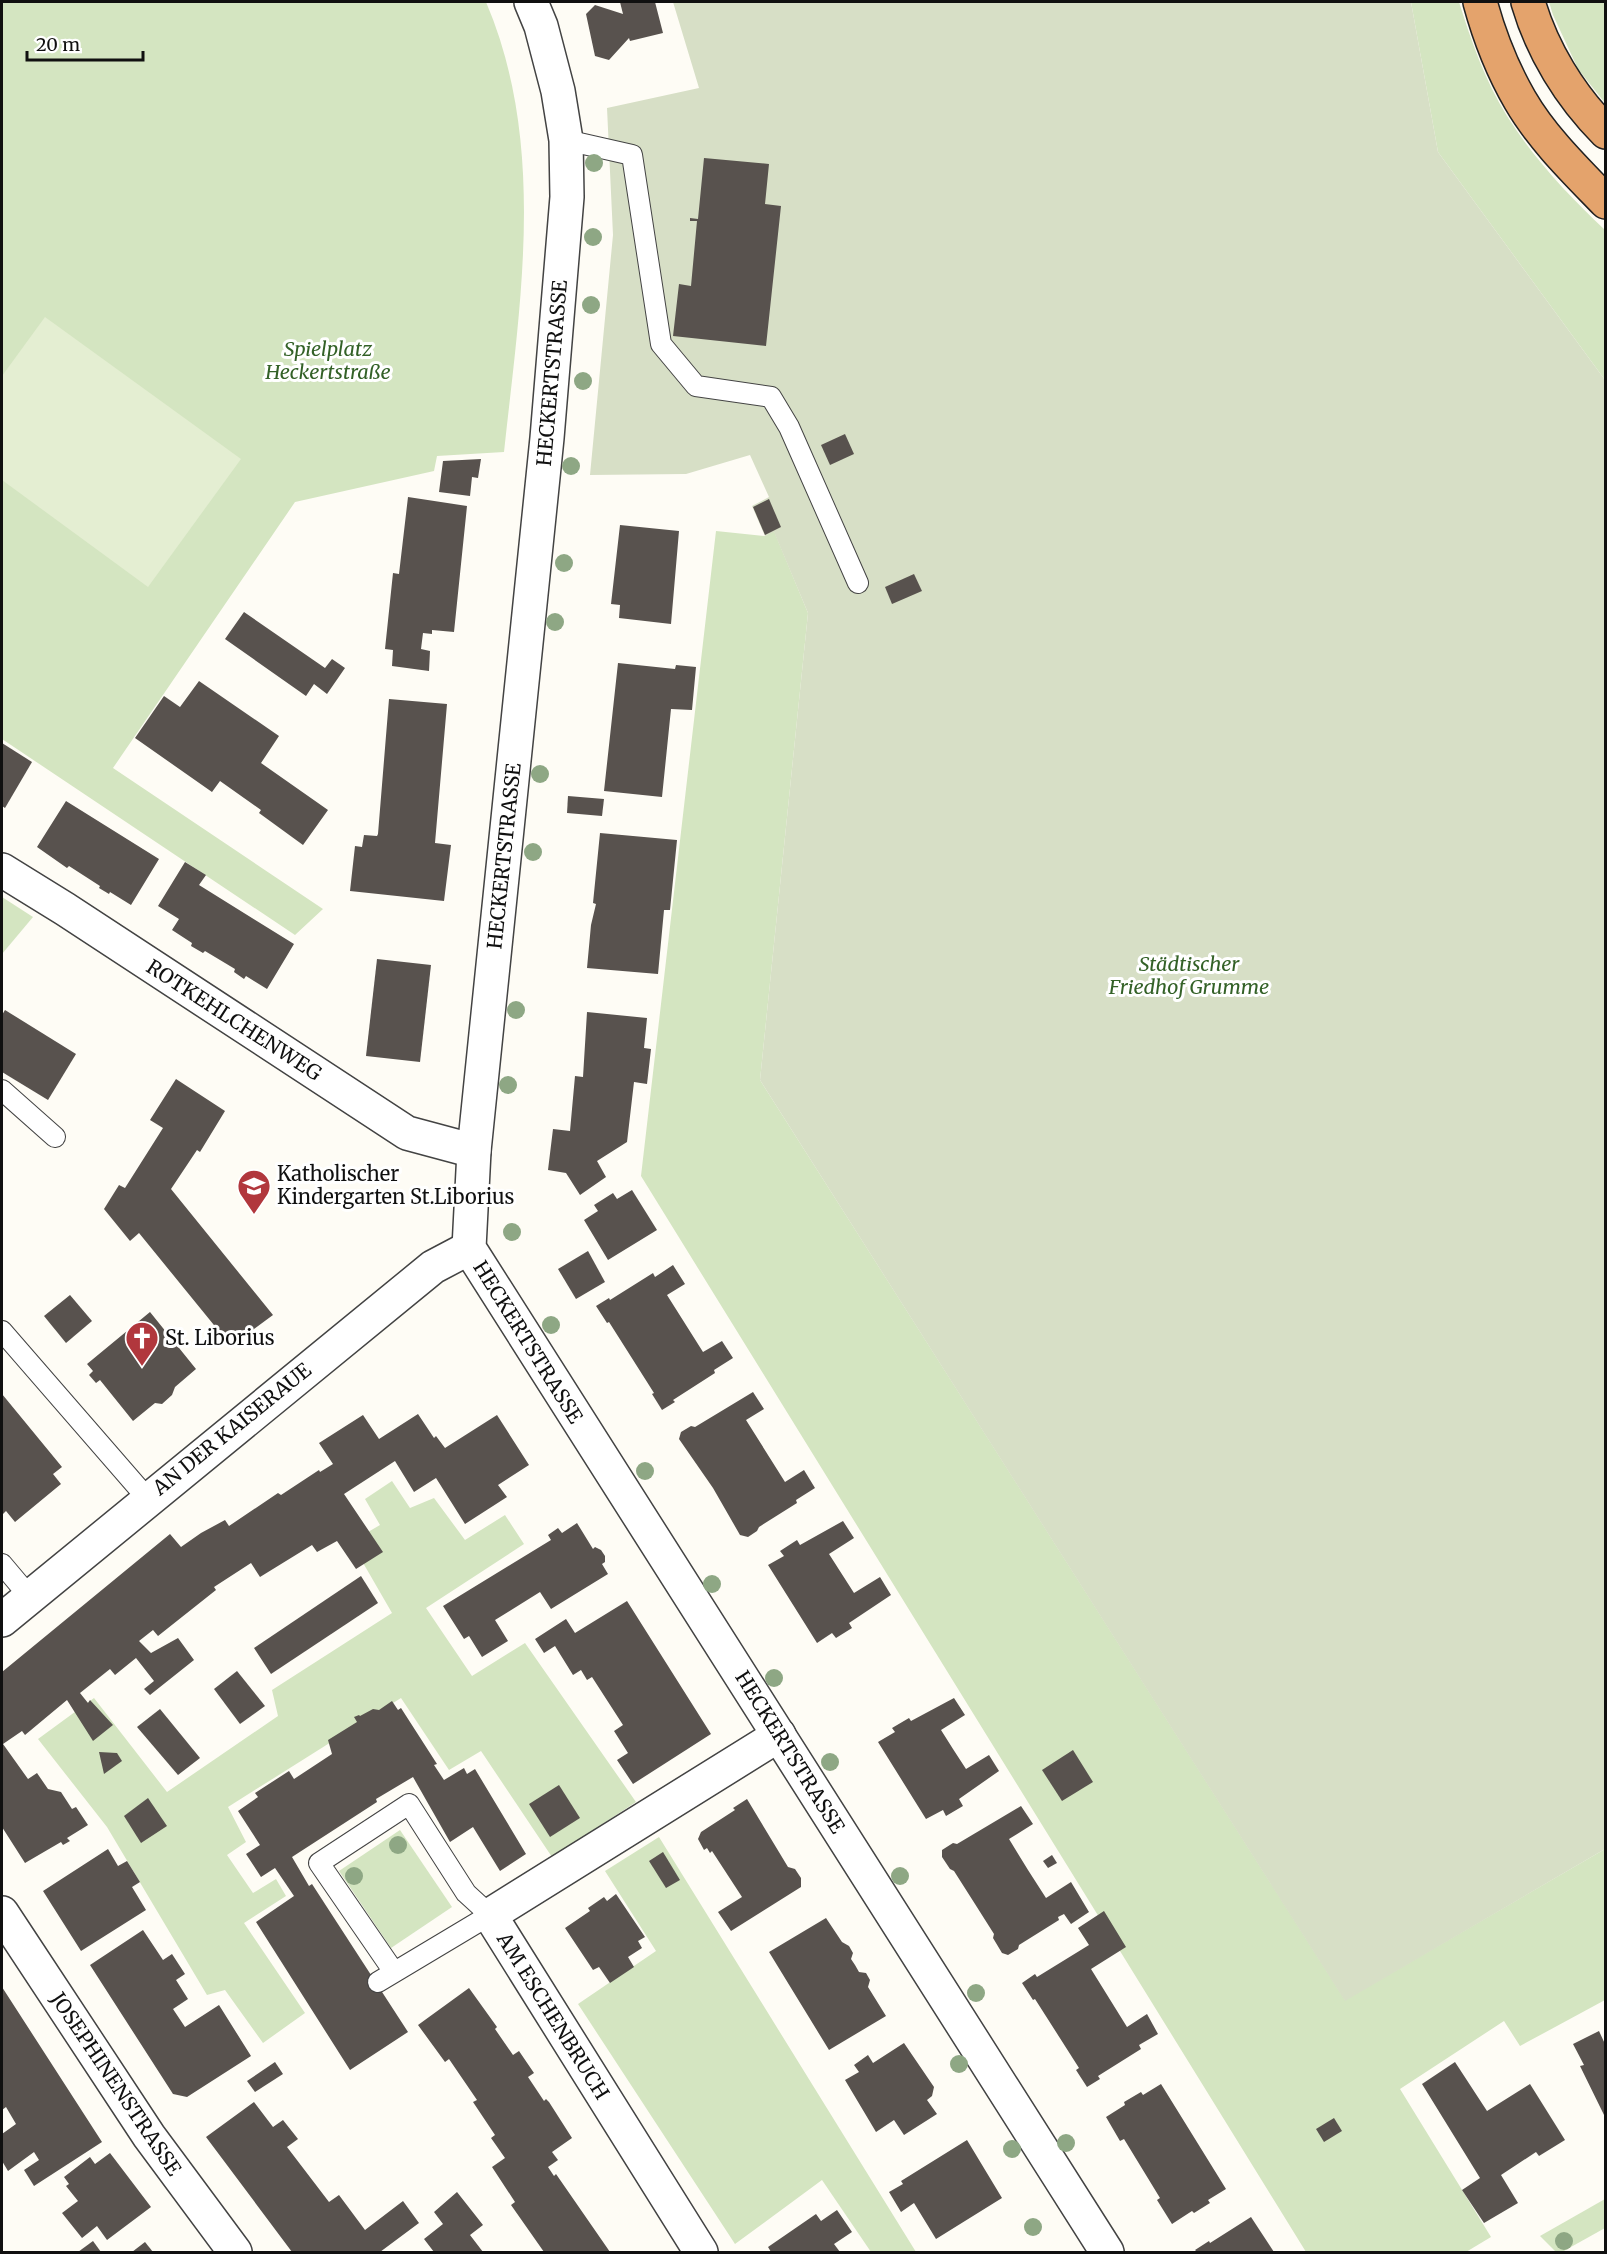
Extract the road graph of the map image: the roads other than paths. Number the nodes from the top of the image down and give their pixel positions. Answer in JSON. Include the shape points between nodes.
{"nodes":[{"id":1,"x":531,"y":2,"type":"edge"},
{"id":2,"x":1480,"y":2,"type":"edge"},
{"id":3,"x":1528,"y":2,"type":"edge"},
{"id":4,"x":1605,"y":132,"type":"edge"},
{"id":5,"x":566,"y":140,"type":"junction"},
{"id":6,"x":1605,"y":202,"type":"edge"},
{"id":7,"x":858,"y":583,"type":"dead end"},
{"id":8,"x":2,"y":870,"type":"edge"},
{"id":9,"x":2,"y":1090,"type":"edge"},
{"id":10,"x":56,"y":1137,"type":"dead end"},
{"id":11,"x":474,"y":1151,"type":"junction"},
{"id":12,"x":470,"y":1248,"type":"junction"},
{"id":13,"x":2,"y":1330,"type":"edge"},
{"id":14,"x":147,"y":1498,"type":"junction"},
{"id":15,"x":2,"y":1564,"type":"edge"},
{"id":16,"x":29,"y":1596,"type":"junction"},
{"id":17,"x":2,"y":1620,"type":"edge"},
{"id":18,"x":779,"y":1735,"type":"junction"},
{"id":19,"x":490,"y":1916,"type":"junction"},
{"id":20,"x":3,"y":1921,"type":"edge"},
{"id":21,"x":235,"y":2253,"type":"edge"},
{"id":22,"x":701,"y":2253,"type":"edge"},
{"id":23,"x":1107,"y":2253,"type":"edge"}],
"edges":[{"from":1,"to":5,"type":"street","name":"HECKERTSTRASSE","via":[[542,26]]},
{"from":2,"to":6,"type":"highway","via":[[1489,33],[1520,100],[1556,149]]},
{"from":3,"to":4,"type":"highway","via":[[1564,80]]},
{"from":5,"to":7,"type":"lane","via":[[632,154],[660,344],[696,386],[771,396],[789,427]]},
{"from":5,"to":11,"type":"street","name":"HECKERTSTRASSE","via":[[567,197],[546,450]]},
{"from":8,"to":11,"type":"street","name":"ROTKEHLCHENWEG","via":[[406,1133]]},
{"from":9,"to":10,"type":"lane"},
{"from":11,"to":12,"type":"street","name":"HECKERTSTRASSE"},
{"from":12,"to":14,"type":"street","name":"AN DER KAISERAUE","via":[[433,1267]]},
{"from":12,"to":18,"type":"street","name":"HECKERTSTRASSE"},
{"from":13,"to":14,"type":"lane"},
{"from":14,"to":16,"type":"street","name":"AN DER KAISERAUE"},
{"from":15,"to":16,"type":"lane"},
{"from":16,"to":17,"type":"street","name":"AN DER KAISERAUE"},
{"from":18,"to":19,"type":"street","name":"AM ESCHENBRUCH"},
{"from":18,"to":23,"type":"street","name":"HECKERTSTRASSE"},
{"from":19,"to":19,"type":"lane","via":[[466,1893],[409,1804],[319,1863],[386,1977]]},
{"from":19,"to":22,"type":"street","name":"AM ESCHENBRUCH"},
{"from":20,"to":21,"type":"street","name":"JOSEPHINENSTRASSE","via":[[149,2136]]}]}
